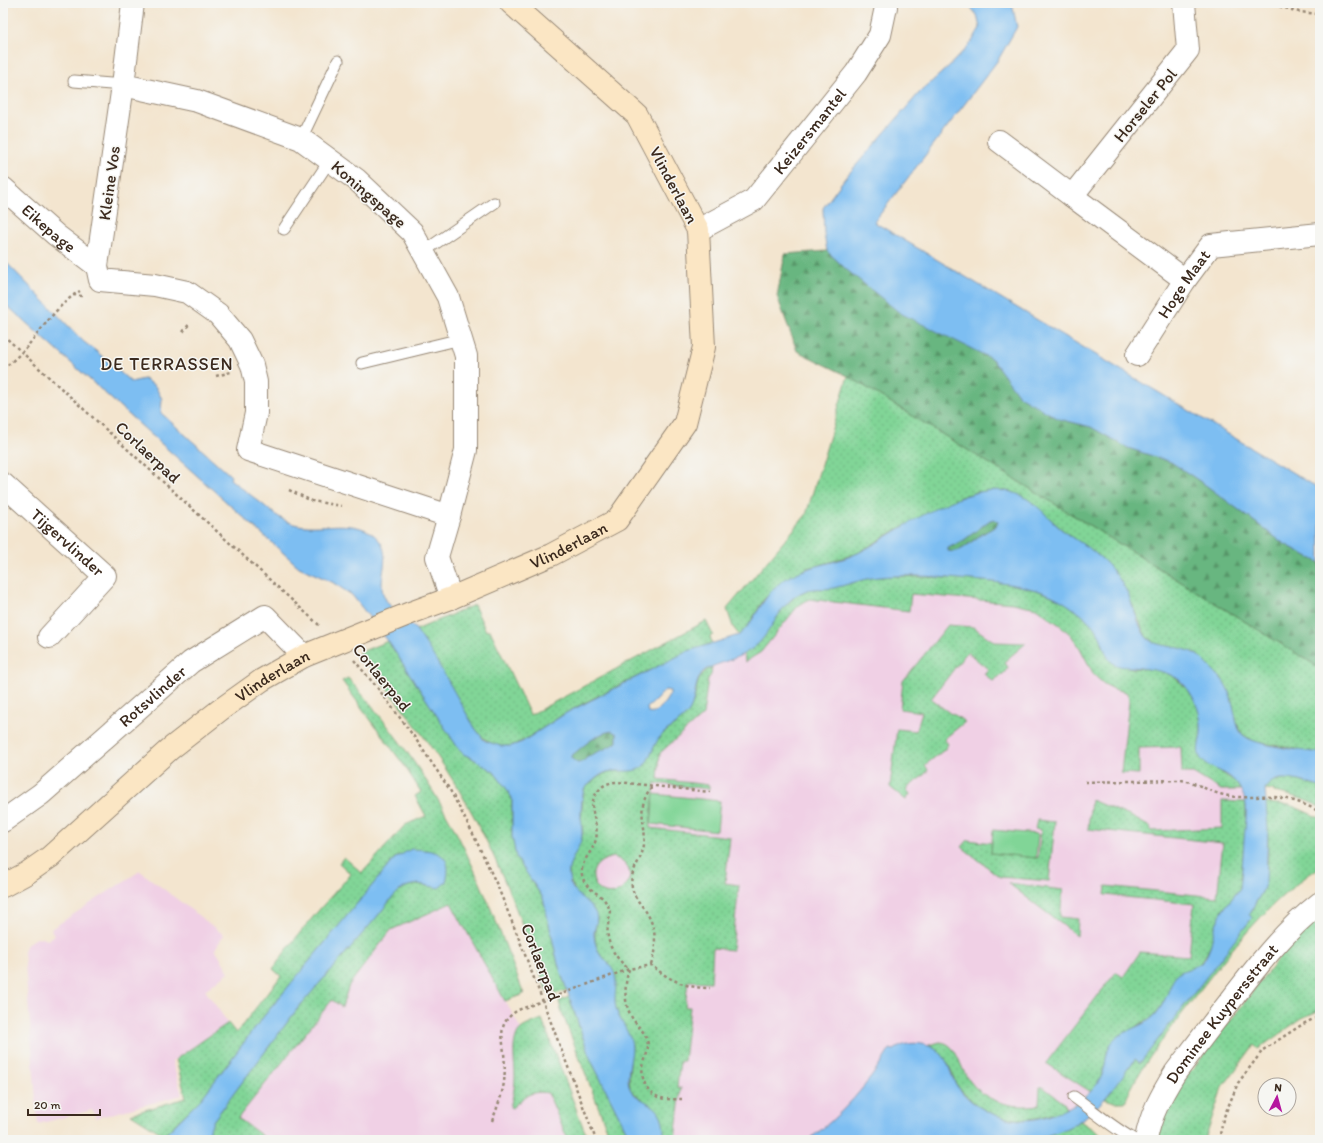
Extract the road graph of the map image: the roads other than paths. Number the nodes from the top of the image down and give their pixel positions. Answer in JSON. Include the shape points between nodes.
{"nodes":[{"id":1,"x":133,"y":3,"type":"edge"},
{"id":2,"x":511,"y":3,"type":"edge"},
{"id":3,"x":886,"y":3,"type":"edge"},
{"id":4,"x":1184,"y":3,"type":"edge"},
{"id":5,"x":338,"y":61,"type":"dead end"},
{"id":6,"x":74,"y":81,"type":"dead end"},
{"id":7,"x":123,"y":85,"type":"junction"},
{"id":8,"x":301,"y":139,"type":"junction"},
{"id":9,"x":1000,"y":141,"type":"dead end"},
{"id":10,"x":330,"y":160,"type":"junction"},
{"id":11,"x":3,"y":188,"type":"edge"},
{"id":12,"x":1072,"y":196,"type":"junction"},
{"id":13,"x":494,"y":202,"type":"dead end"},
{"id":14,"x":284,"y":229,"type":"dead end"},
{"id":15,"x":698,"y":230,"type":"junction"},
{"id":16,"x":1320,"y":234,"type":"edge"},
{"id":17,"x":424,"y":252,"type":"junction"},
{"id":18,"x":1185,"y":280,"type":"junction"},
{"id":19,"x":95,"y":281,"type":"junction"},
{"id":20,"x":461,"y":339,"type":"junction"},
{"id":21,"x":1137,"y":355,"type":"dead end"},
{"id":22,"x":362,"y":363,"type":"dead end"},
{"id":23,"x":3,"y":484,"type":"edge"},
{"id":24,"x":449,"y":516,"type":"junction"},
{"id":25,"x":451,"y":598,"type":"junction"},
{"id":26,"x":49,"y":637,"type":"dead end"},
{"id":27,"x":304,"y":656,"type":"junction"},
{"id":28,"x":3,"y":821,"type":"edge"},
{"id":29,"x":3,"y":886,"type":"edge"},
{"id":30,"x":1320,"y":903,"type":"edge"},
{"id":31,"x":1074,"y":1097,"type":"dead end"},
{"id":32,"x":1135,"y":1140,"type":"edge"},
{"id":33,"x":1146,"y":1140,"type":"edge"}],
"edges":[{"from":1,"to":7,"type":"street"},
{"from":2,"to":15,"type":"street","name":"Vlinderlaan","via":[[637,115]]},
{"from":3,"to":15,"type":"street","name":"Keizersmantel","via":[[880,35],[856,73],[754,200]]},
{"from":4,"to":12,"type":"street","name":"Horseler Pol","via":[[1188,50]]},
{"from":5,"to":8,"type":"lane"},
{"from":6,"to":7,"type":"lane"},
{"from":7,"to":8,"type":"street","name":"Koningspage","via":[[197,101]]},
{"from":7,"to":19,"type":"street","name":"Kleine Vos"},
{"from":8,"to":10,"type":"street","name":"Koningspage"},
{"from":9,"to":12,"type":"street"},
{"from":10,"to":14,"type":"lane"},
{"from":10,"to":17,"type":"street","name":"Koningspage","via":[[357,180],[412,232]]},
{"from":11,"to":19,"type":"street","name":"Eikepage","via":[[56,235]]},
{"from":12,"to":18,"type":"street"},
{"from":13,"to":17,"type":"lane"},
{"from":15,"to":25,"type":"street","name":"Vlinderlaan","via":[[704,347],[685,423],[617,520],[551,555]]},
{"from":16,"to":18,"type":"street","name":"Hoge Maat","via":[[1211,245]]},
{"from":17,"to":20,"type":"street","name":"Koningspage","via":[[448,297]]},
{"from":18,"to":21,"type":"street","name":"Hoge Maat"},
{"from":19,"to":24,"type":"street","via":[[155,285],[187,292],[218,314],[240,340],[252,365],[256,382],[256,414],[248,450]]},
{"from":20,"to":22,"type":"lane"},
{"from":20,"to":24,"type":"street","name":"Koningspage","via":[[466,356],[466,450]]},
{"from":23,"to":26,"type":"street","name":"Tijgervlinder","via":[[105,576]]},
{"from":24,"to":25,"type":"street","name":"Koningspage","via":[[436,557]]},
{"from":25,"to":27,"type":"street","name":"Vlinderlaan"},
{"from":27,"to":28,"type":"street","name":"Rotsvlinder","via":[[265,616],[191,662],[41,794]]},
{"from":27,"to":29,"type":"street","name":"Vlinderlaan","via":[[262,680],[220,710],[164,754],[50,857]]},
{"from":30,"to":33,"type":"street","name":"Dominee Kuypersstraat","via":[[1294,925],[1265,956],[1175,1073],[1154,1112]]},
{"from":31,"to":32,"type":"lane","via":[[1120,1132]]}]}
